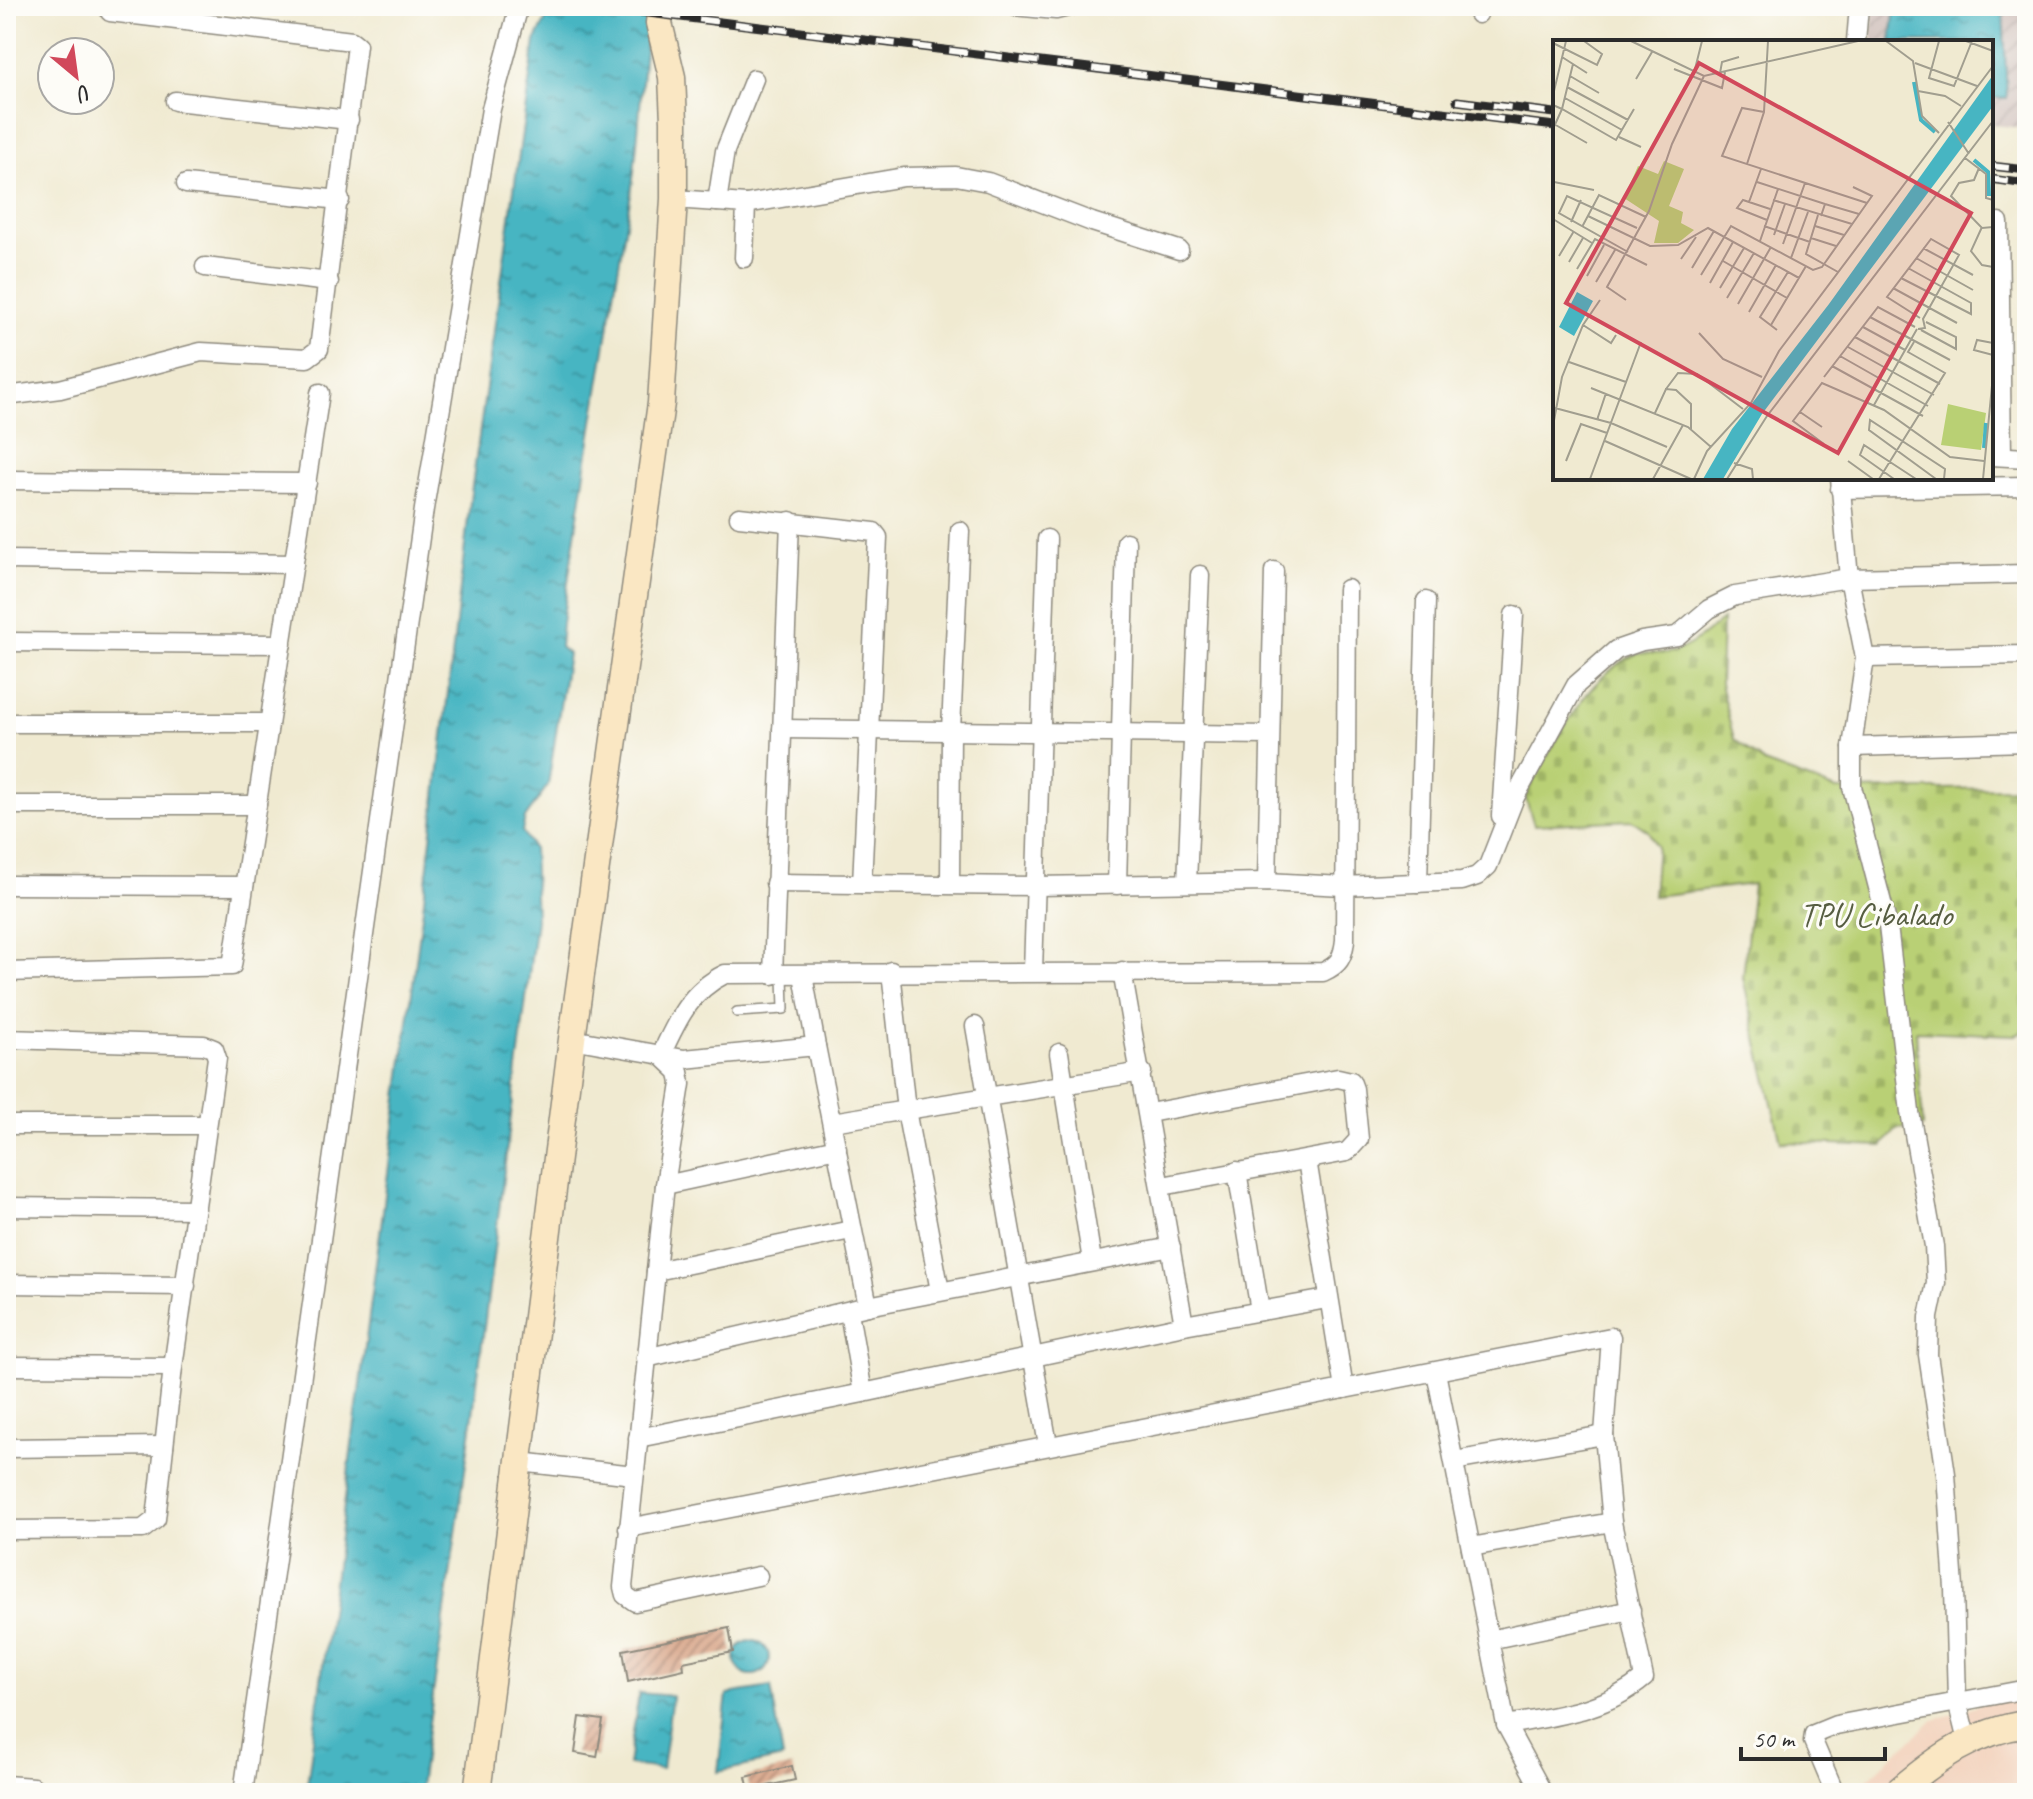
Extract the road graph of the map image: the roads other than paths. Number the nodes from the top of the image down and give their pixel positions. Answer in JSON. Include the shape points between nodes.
{"nodes":[{"id":1,"x":519,"y":6,"type":"edge"},
{"id":2,"x":661,"y":6,"type":"edge"},
{"id":3,"x":1013,"y":6,"type":"edge"},
{"id":4,"x":1072,"y":6,"type":"edge"},
{"id":5,"x":1859,"y":6,"type":"edge"},
{"id":6,"x":110,"y":12,"type":"dead end"},
{"id":7,"x":1856,"y":40,"type":"edge"},
{"id":8,"x":754,"y":79,"type":"dead end"},
{"id":9,"x":175,"y":101,"type":"dead end"},
{"id":10,"x":349,"y":120,"type":"junction"},
{"id":11,"x":186,"y":184,"type":"dead end"},
{"id":12,"x":674,"y":199,"type":"junction"},
{"id":13,"x":340,"y":200,"type":"junction"},
{"id":14,"x":717,"y":202,"type":"junction"},
{"id":15,"x":746,"y":204,"type":"junction"},
{"id":16,"x":1999,"y":222,"type":"dead end"},
{"id":17,"x":1179,"y":250,"type":"dead end"},
{"id":18,"x":744,"y":258,"type":"dead end"},
{"id":19,"x":205,"y":267,"type":"dead end"},
{"id":20,"x":329,"y":282,"type":"junction"},
{"id":21,"x":320,"y":393,"type":"dead end"},
{"id":22,"x":6,"y":396,"type":"edge"},
{"id":23,"x":1997,"y":456,"type":"edge"},
{"id":24,"x":2027,"y":458,"type":"edge"},
{"id":25,"x":6,"y":480,"type":"edge"},
{"id":26,"x":307,"y":483,"type":"junction"},
{"id":27,"x":1840,"y":484,"type":"edge"},
{"id":28,"x":2027,"y":486,"type":"edge"},
{"id":29,"x":739,"y":517,"type":"dead end"},
{"id":30,"x":790,"y":521,"type":"junction"},
{"id":31,"x":960,"y":531,"type":"dead end"},
{"id":32,"x":1047,"y":539,"type":"dead end"},
{"id":33,"x":1126,"y":542,"type":"dead end"},
{"id":34,"x":6,"y":560,"type":"edge"},
{"id":35,"x":294,"y":564,"type":"junction"},
{"id":36,"x":1274,"y":571,"type":"dead end"},
{"id":37,"x":2027,"y":574,"type":"edge"},
{"id":38,"x":1200,"y":575,"type":"dead end"},
{"id":39,"x":1849,"y":578,"type":"junction"},
{"id":40,"x":1347,"y":589,"type":"dead end"},
{"id":41,"x":1426,"y":601,"type":"dead end"},
{"id":42,"x":1514,"y":615,"type":"dead end"},
{"id":43,"x":6,"y":642,"type":"edge"},
{"id":44,"x":282,"y":644,"type":"junction"},
{"id":45,"x":2027,"y":655,"type":"edge"},
{"id":46,"x":1865,"y":658,"type":"junction"},
{"id":47,"x":6,"y":723,"type":"edge"},
{"id":48,"x":269,"y":723,"type":"junction"},
{"id":49,"x":870,"y":728,"type":"junction"},
{"id":50,"x":782,"y":729,"type":"junction"},
{"id":51,"x":951,"y":730,"type":"junction"},
{"id":52,"x":1040,"y":733,"type":"junction"},
{"id":53,"x":1120,"y":733,"type":"junction"},
{"id":54,"x":1195,"y":733,"type":"junction"},
{"id":55,"x":1269,"y":735,"type":"junction"},
{"id":56,"x":2027,"y":742,"type":"edge"},
{"id":57,"x":1852,"y":747,"type":"junction"},
{"id":58,"x":6,"y":805,"type":"edge"},
{"id":59,"x":257,"y":805,"type":"junction"},
{"id":60,"x":1500,"y":829,"type":"junction"},
{"id":61,"x":1267,"y":882,"type":"junction"},
{"id":62,"x":775,"y":883,"type":"junction"},
{"id":63,"x":1187,"y":883,"type":"junction"},
{"id":64,"x":1418,"y":883,"type":"junction"},
{"id":65,"x":862,"y":884,"type":"junction"},
{"id":66,"x":950,"y":884,"type":"junction"},
{"id":67,"x":6,"y":885,"type":"edge"},
{"id":68,"x":1117,"y":885,"type":"junction"},
{"id":69,"x":244,"y":886,"type":"junction"},
{"id":70,"x":1037,"y":886,"type":"junction"},
{"id":71,"x":1343,"y":886,"type":"junction"},
{"id":72,"x":891,"y":971,"type":"junction"},
{"id":73,"x":1033,"y":971,"type":"junction"},
{"id":74,"x":1122,"y":971,"type":"junction"},
{"id":75,"x":6,"y":972,"type":"edge"},
{"id":76,"x":778,"y":975,"type":"junction"},
{"id":77,"x":803,"y":975,"type":"junction"},
{"id":78,"x":737,"y":1012,"type":"dead end"},
{"id":79,"x":975,"y":1026,"type":"dead end"},
{"id":80,"x":6,"y":1039,"type":"edge"},
{"id":81,"x":572,"y":1039,"type":"junction"},
{"id":82,"x":816,"y":1046,"type":"junction"},
{"id":83,"x":1059,"y":1053,"type":"dead end"},
{"id":84,"x":661,"y":1055,"type":"junction"},
{"id":85,"x":1142,"y":1072,"type":"junction"},
{"id":86,"x":1064,"y":1084,"type":"junction"},
{"id":87,"x":986,"y":1097,"type":"junction"},
{"id":88,"x":906,"y":1110,"type":"junction"},
{"id":89,"x":1149,"y":1113,"type":"junction"},
{"id":90,"x":832,"y":1122,"type":"junction"},
{"id":91,"x":6,"y":1125,"type":"edge"},
{"id":92,"x":207,"y":1125,"type":"junction"},
{"id":93,"x":837,"y":1148,"type":"junction"},
{"id":94,"x":1307,"y":1160,"type":"junction"},
{"id":95,"x":1237,"y":1171,"type":"junction"},
{"id":96,"x":665,"y":1185,"type":"junction"},
{"id":97,"x":1162,"y":1186,"type":"junction"},
{"id":98,"x":6,"y":1207,"type":"edge"},
{"id":99,"x":196,"y":1209,"type":"junction"},
{"id":100,"x":851,"y":1230,"type":"junction"},
{"id":101,"x":1171,"y":1247,"type":"junction"},
{"id":102,"x":1092,"y":1261,"type":"junction"},
{"id":103,"x":656,"y":1271,"type":"junction"},
{"id":104,"x":1017,"y":1276,"type":"junction"},
{"id":105,"x":6,"y":1284,"type":"edge"},
{"id":106,"x":186,"y":1286,"type":"junction"},
{"id":107,"x":940,"y":1291,"type":"junction"},
{"id":108,"x":1327,"y":1299,"type":"junction"},
{"id":109,"x":868,"y":1306,"type":"junction"},
{"id":110,"x":1260,"y":1311,"type":"junction"},
{"id":111,"x":849,"y":1312,"type":"junction"},
{"id":112,"x":1184,"y":1325,"type":"junction"},
{"id":113,"x":646,"y":1358,"type":"junction"},
{"id":114,"x":1032,"y":1358,"type":"junction"},
{"id":115,"x":6,"y":1366,"type":"edge"},
{"id":116,"x":173,"y":1367,"type":"junction"},
{"id":117,"x":1436,"y":1372,"type":"junction"},
{"id":118,"x":1344,"y":1389,"type":"junction"},
{"id":119,"x":863,"y":1393,"type":"junction"},
{"id":120,"x":1604,"y":1435,"type":"junction"},
{"id":121,"x":638,"y":1438,"type":"junction"},
{"id":122,"x":1048,"y":1445,"type":"junction"},
{"id":123,"x":164,"y":1446,"type":"junction"},
{"id":124,"x":6,"y":1448,"type":"edge"},
{"id":125,"x":1454,"y":1461,"type":"junction"},
{"id":126,"x":520,"y":1462,"type":"junction"},
{"id":127,"x":634,"y":1475,"type":"junction"},
{"id":128,"x":1612,"y":1522,"type":"junction"},
{"id":129,"x":628,"y":1528,"type":"junction"},
{"id":130,"x":6,"y":1530,"type":"edge"},
{"id":131,"x":1471,"y":1547,"type":"junction"},
{"id":132,"x":758,"y":1576,"type":"dead end"},
{"id":133,"x":1631,"y":1610,"type":"junction"},
{"id":134,"x":1489,"y":1640,"type":"junction"},
{"id":135,"x":2027,"y":1689,"type":"edge"},
{"id":136,"x":1962,"y":1722,"type":"junction"},
{"id":137,"x":2027,"y":1724,"type":"edge"},
{"id":138,"x":1506,"y":1725,"type":"junction"},
{"id":139,"x":6,"y":1785,"type":"edge"},
{"id":140,"x":37,"y":1793,"type":"edge"},
{"id":141,"x":243,"y":1793,"type":"edge"},
{"id":142,"x":477,"y":1793,"type":"edge"},
{"id":143,"x":1543,"y":1793,"type":"edge"},
{"id":144,"x":1835,"y":1793,"type":"edge"},
{"id":145,"x":1896,"y":1793,"type":"edge"}],
"edges":[{"from":1,"to":141,"type":"street","via":[[491,109],[424,509]]},
{"from":2,"to":12,"type":"street","via":[[659,23],[672,77]]},
{"from":3,"to":4,"type":"street"},
{"from":5,"to":7,"type":"street"},
{"from":6,"to":10,"type":"street","via":[[355,43],[359,53]]},
{"from":8,"to":14,"type":"street","via":[[725,151]]},
{"from":9,"to":10,"type":"street"},
{"from":10,"to":13,"type":"street"},
{"from":11,"to":13,"type":"street"},
{"from":12,"to":14,"type":"street"},
{"from":12,"to":81,"type":"street","via":[[661,403]]},
{"from":13,"to":20,"type":"street"},
{"from":14,"to":15,"type":"street"},
{"from":15,"to":17,"type":"street","via":[[904,177],[956,176],[988,182]]},
{"from":15,"to":18,"type":"street"},
{"from":16,"to":23,"type":"street"},
{"from":19,"to":20,"type":"street"},
{"from":20,"to":22,"type":"street","via":[[319,349],[307,358],[211,351],[73,386]]},
{"from":21,"to":26,"type":"street"},
{"from":23,"to":24,"type":"street"},
{"from":25,"to":26,"type":"street"},
{"from":26,"to":35,"type":"street"},
{"from":27,"to":28,"type":"street"},
{"from":27,"to":39,"type":"street"},
{"from":29,"to":30,"type":"street"},
{"from":30,"to":49,"type":"street","via":[[874,532],[878,537]]},
{"from":30,"to":50,"type":"street"},
{"from":31,"to":51,"type":"street"},
{"from":32,"to":52,"type":"street"},
{"from":33,"to":53,"type":"street"},
{"from":34,"to":35,"type":"street"},
{"from":35,"to":44,"type":"street"},
{"from":36,"to":55,"type":"street"},
{"from":37,"to":39,"type":"street"},
{"from":38,"to":54,"type":"street"},
{"from":39,"to":46,"type":"street"},
{"from":39,"to":60,"type":"street","via":[[1735,596],[1709,609],[1677,636],[1616,650],[1576,685]]},
{"from":40,"to":71,"type":"street"},
{"from":41,"to":64,"type":"street"},
{"from":42,"to":60,"type":"street"},
{"from":43,"to":44,"type":"street"},
{"from":44,"to":48,"type":"street"},
{"from":45,"to":46,"type":"street"},
{"from":46,"to":57,"type":"street"},
{"from":47,"to":48,"type":"street"},
{"from":48,"to":59,"type":"street"},
{"from":49,"to":50,"type":"street"},
{"from":49,"to":51,"type":"street"},
{"from":49,"to":65,"type":"street"},
{"from":50,"to":62,"type":"street"},
{"from":51,"to":52,"type":"street"},
{"from":51,"to":66,"type":"street"},
{"from":52,"to":53,"type":"street"},
{"from":52,"to":70,"type":"street"},
{"from":53,"to":54,"type":"street"},
{"from":53,"to":68,"type":"street"},
{"from":54,"to":55,"type":"street"},
{"from":54,"to":63,"type":"street"},
{"from":55,"to":61,"type":"street"},
{"from":56,"to":57,"type":"street"},
{"from":57,"to":136,"type":"street","via":[[1852,787],[1888,926],[1910,1112],[1934,1246],[1936,1283],[1928,1355],[1951,1525]]},
{"from":58,"to":59,"type":"street"},
{"from":59,"to":69,"type":"street"},
{"from":60,"to":64,"type":"street","via":[[1496,851],[1477,876]]},
{"from":61,"to":63,"type":"street"},
{"from":61,"to":71,"type":"street"},
{"from":62,"to":65,"type":"street"},
{"from":62,"to":76,"type":"street"},
{"from":63,"to":68,"type":"street"},
{"from":64,"to":71,"type":"street"},
{"from":65,"to":66,"type":"street"},
{"from":66,"to":70,"type":"street"},
{"from":67,"to":69,"type":"street"},
{"from":68,"to":70,"type":"street"},
{"from":69,"to":75,"type":"street","via":[[232,966]]},
{"from":70,"to":73,"type":"street"},
{"from":71,"to":74,"type":"street","via":[[1344,952],[1340,962],[1323,972]]},
{"from":72,"to":73,"type":"street"},
{"from":72,"to":77,"type":"street"},
{"from":72,"to":88,"type":"street"},
{"from":73,"to":74,"type":"street"},
{"from":74,"to":85,"type":"street"},
{"from":76,"to":77,"type":"street"},
{"from":76,"to":78,"type":"lane","via":[[784,1009]]},
{"from":76,"to":84,"type":"street","via":[[725,974],[709,982],[685,1006]]},
{"from":77,"to":82,"type":"street"},
{"from":79,"to":87,"type":"street"},
{"from":80,"to":92,"type":"street","via":[[210,1047],[217,1058]]},
{"from":81,"to":84,"type":"street"},
{"from":81,"to":126,"type":"street"},
{"from":82,"to":84,"type":"street","via":[[706,1058]]},
{"from":82,"to":90,"type":"street"},
{"from":83,"to":86,"type":"street"},
{"from":84,"to":96,"type":"street","via":[[679,1072],[681,1084]]},
{"from":85,"to":86,"type":"street"},
{"from":85,"to":89,"type":"street"},
{"from":86,"to":87,"type":"street"},
{"from":86,"to":102,"type":"street"},
{"from":87,"to":88,"type":"street"},
{"from":87,"to":104,"type":"street"},
{"from":88,"to":90,"type":"street"},
{"from":88,"to":107,"type":"street"},
{"from":89,"to":94,"type":"street","via":[[1346,1078],[1354,1089],[1358,1144],[1347,1152]]},
{"from":89,"to":97,"type":"street"},
{"from":90,"to":93,"type":"street"},
{"from":91,"to":92,"type":"street"},
{"from":92,"to":99,"type":"street"},
{"from":93,"to":96,"type":"street"},
{"from":93,"to":100,"type":"street"},
{"from":94,"to":95,"type":"street"},
{"from":94,"to":108,"type":"street"},
{"from":95,"to":97,"type":"street"},
{"from":95,"to":110,"type":"street"},
{"from":96,"to":103,"type":"street"},
{"from":97,"to":101,"type":"street"},
{"from":98,"to":99,"type":"street"},
{"from":99,"to":106,"type":"street"},
{"from":100,"to":103,"type":"street"},
{"from":100,"to":109,"type":"street"},
{"from":101,"to":102,"type":"street"},
{"from":101,"to":112,"type":"street"},
{"from":102,"to":104,"type":"street"},
{"from":103,"to":113,"type":"street"},
{"from":104,"to":107,"type":"street"},
{"from":104,"to":114,"type":"street"},
{"from":105,"to":106,"type":"street"},
{"from":106,"to":116,"type":"street"},
{"from":107,"to":109,"type":"street"},
{"from":108,"to":110,"type":"street"},
{"from":108,"to":118,"type":"street"},
{"from":109,"to":111,"type":"street"},
{"from":110,"to":112,"type":"street"},
{"from":111,"to":113,"type":"street"},
{"from":111,"to":119,"type":"street"},
{"from":112,"to":114,"type":"street"},
{"from":113,"to":121,"type":"street"},
{"from":114,"to":119,"type":"street"},
{"from":114,"to":122,"type":"street"},
{"from":115,"to":116,"type":"street"},
{"from":116,"to":123,"type":"street"},
{"from":117,"to":118,"type":"street"},
{"from":117,"to":120,"type":"street","via":[[1611,1337]]},
{"from":117,"to":125,"type":"street"},
{"from":118,"to":122,"type":"street"},
{"from":119,"to":121,"type":"street"},
{"from":120,"to":125,"type":"street"},
{"from":120,"to":128,"type":"street"},
{"from":121,"to":127,"type":"street"},
{"from":122,"to":129,"type":"street"},
{"from":123,"to":124,"type":"street"},
{"from":123,"to":130,"type":"street","via":[[158,1514],[148,1527]]},
{"from":125,"to":131,"type":"street"},
{"from":126,"to":127,"type":"street"},
{"from":126,"to":142,"type":"street"},
{"from":127,"to":129,"type":"street"},
{"from":128,"to":131,"type":"street"},
{"from":128,"to":133,"type":"street"},
{"from":129,"to":132,"type":"street","via":[[623,1587],[629,1600]]},
{"from":131,"to":134,"type":"street"},
{"from":133,"to":134,"type":"street"},
{"from":133,"to":138,"type":"street","via":[[1644,1678],[1624,1695],[1585,1710]]},
{"from":134,"to":138,"type":"street"},
{"from":135,"to":136,"type":"street"},
{"from":136,"to":137,"type":"street","via":[[1999,1728]]},
{"from":136,"to":144,"type":"street","via":[[1836,1725],[1814,1734]]},
{"from":136,"to":145,"type":"street"},
{"from":138,"to":143,"type":"street"},
{"from":139,"to":140,"type":"street","via":[[33,1787]]}]}
